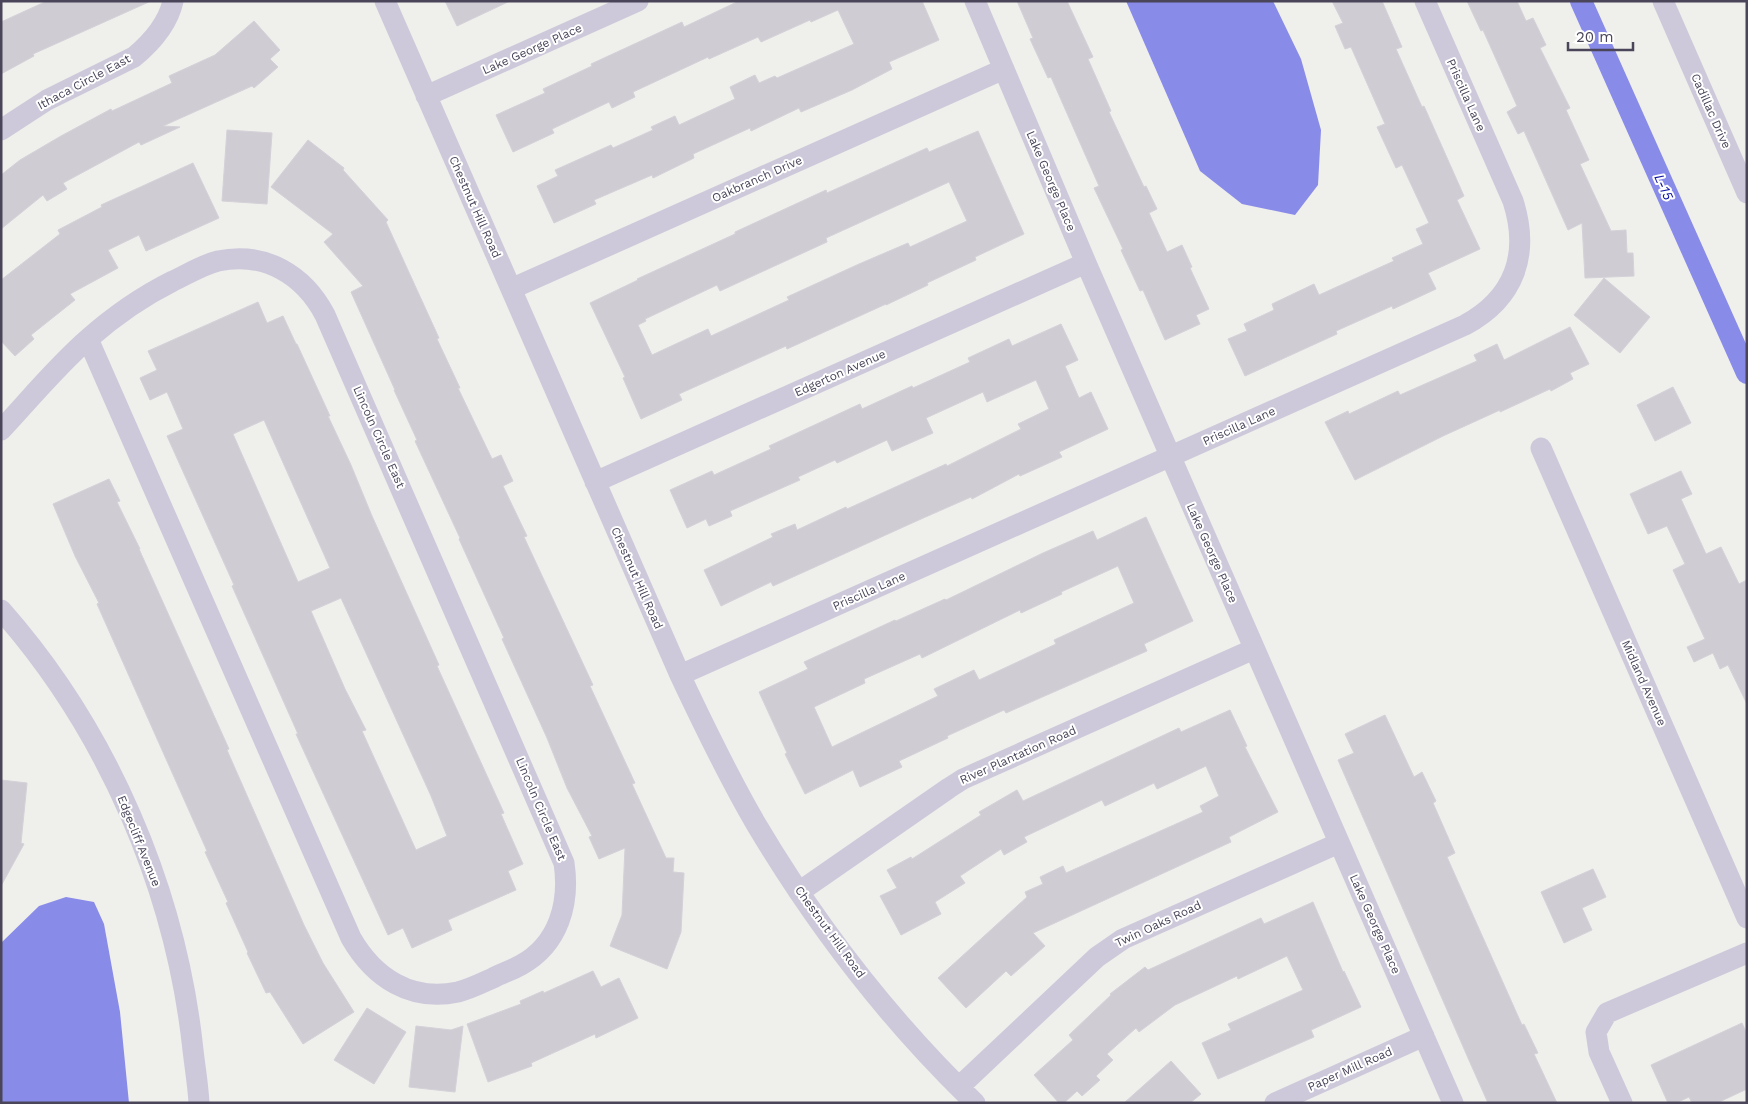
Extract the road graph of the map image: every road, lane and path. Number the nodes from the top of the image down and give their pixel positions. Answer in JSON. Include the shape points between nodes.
{"nodes":[{"id":1,"x":173,"y":1,"type":"edge"},
{"id":2,"x":384,"y":1,"type":"edge"},
{"id":3,"x":638,"y":1,"type":"edge"},
{"id":4,"x":975,"y":1,"type":"edge"},
{"id":5,"x":1425,"y":1,"type":"edge"},
{"id":6,"x":1663,"y":1,"type":"edge"},
{"id":7,"x":1004,"y":69,"type":"junction"},
{"id":8,"x":426,"y":96,"type":"junction"},
{"id":9,"x":1,"y":130,"type":"edge"},
{"id":10,"x":1747,"y":193,"type":"edge"},
{"id":11,"x":1086,"y":263,"type":"junction"},
{"id":12,"x":511,"y":289,"type":"junction"},
{"id":13,"x":88,"y":339,"type":"junction"},
{"id":14,"x":1,"y":430,"type":"edge"},
{"id":15,"x":1541,"y":448,"type":"dead end"},
{"id":16,"x":1170,"y":456,"type":"junction"},
{"id":17,"x":595,"y":482,"type":"junction"},
{"id":18,"x":1,"y":610,"type":"edge"},
{"id":19,"x":1254,"y":650,"type":"junction"},
{"id":20,"x":680,"y":675,"type":"junction"},
{"id":21,"x":1339,"y":843,"type":"junction"},
{"id":22,"x":799,"y":892,"type":"junction"},
{"id":23,"x":1747,"y":918,"type":"edge"},
{"id":24,"x":1747,"y":953,"type":"edge"},
{"id":25,"x":1424,"y":1036,"type":"junction"},
{"id":26,"x":959,"y":1087,"type":"junction"},
{"id":27,"x":198,"y":1103,"type":"edge"},
{"id":28,"x":975,"y":1103,"type":"edge"},
{"id":29,"x":1275,"y":1103,"type":"edge"},
{"id":30,"x":1453,"y":1103,"type":"edge"},
{"id":31,"x":1622,"y":1103,"type":"edge"}],
"edges":[{"from":1,"to":9,"type":"street","name":"Ithaca Circle East","via":[[158,34],[134,57],[47,100]]},
{"from":2,"to":8,"type":"street","name":"Chestnut Hill Road"},
{"from":3,"to":8,"type":"street","name":"Lake George Place"},
{"from":4,"to":7,"type":"street","name":"Lake George Place"},
{"from":5,"to":16,"type":"street","name":"Priscilla Lane","via":[[1518,217],[1520,249],[1511,280],[1492,306],[1465,325]]},
{"from":6,"to":10,"type":"street","name":"Cadillac Drive"},
{"from":7,"to":11,"type":"street","name":"Lake George Place"},
{"from":7,"to":12,"type":"street","name":"Oakbranch Drive"},
{"from":8,"to":12,"type":"street","name":"Chestnut Hill Road"},
{"from":11,"to":16,"type":"street","name":"Lake George Place"},
{"from":11,"to":17,"type":"street","name":"Edgerton Avenue"},
{"from":12,"to":17,"type":"street","name":"Chestnut Hill Road"},
{"from":13,"to":13,"type":"street","name":"Lincoln Circle East","via":[[156,290],[202,267],[234,259],[266,263],[281,269],[295,277],[318,301],[564,863],[566,898],[556,929],[522,964],[459,992],[426,994],[388,980],[359,952]]},
{"from":13,"to":14,"type":"street","name":"Lincoln Circle East"},
{"from":15,"to":23,"type":"street","name":"Midland Avenue"},
{"from":16,"to":19,"type":"street","name":"Lake George Place"},
{"from":16,"to":20,"type":"street","name":"Priscilla Lane"},
{"from":17,"to":20,"type":"street","name":"Chestnut Hill Road"},
{"from":18,"to":27,"type":"street","name":"Edgecliff Avenue","via":[[79,716],[137,831],[177,954],[190,1017]]},
{"from":19,"to":21,"type":"street","name":"Lake George Place"},
{"from":19,"to":22,"type":"street","name":"River Plantation Road","via":[[963,780]]},
{"from":20,"to":22,"type":"street","name":"Chestnut Hill Road","via":[[756,824]]},
{"from":21,"to":25,"type":"street","name":"Lake George Place"},
{"from":21,"to":26,"type":"street","name":"Twin Oaks Road","via":[[1109,947]]},
{"from":22,"to":26,"type":"street","name":"Chestnut Hill Road","via":[[895,1018]]},
{"from":24,"to":31,"type":"street","via":[[1607,1013],[1596,1032],[1599,1052]]},
{"from":25,"to":29,"type":"street","name":"Paper Mill Road"},
{"from":25,"to":30,"type":"street","name":"Lake George Place"},
{"from":26,"to":28,"type":"street","name":"Chestnut Hill Road"}]}
